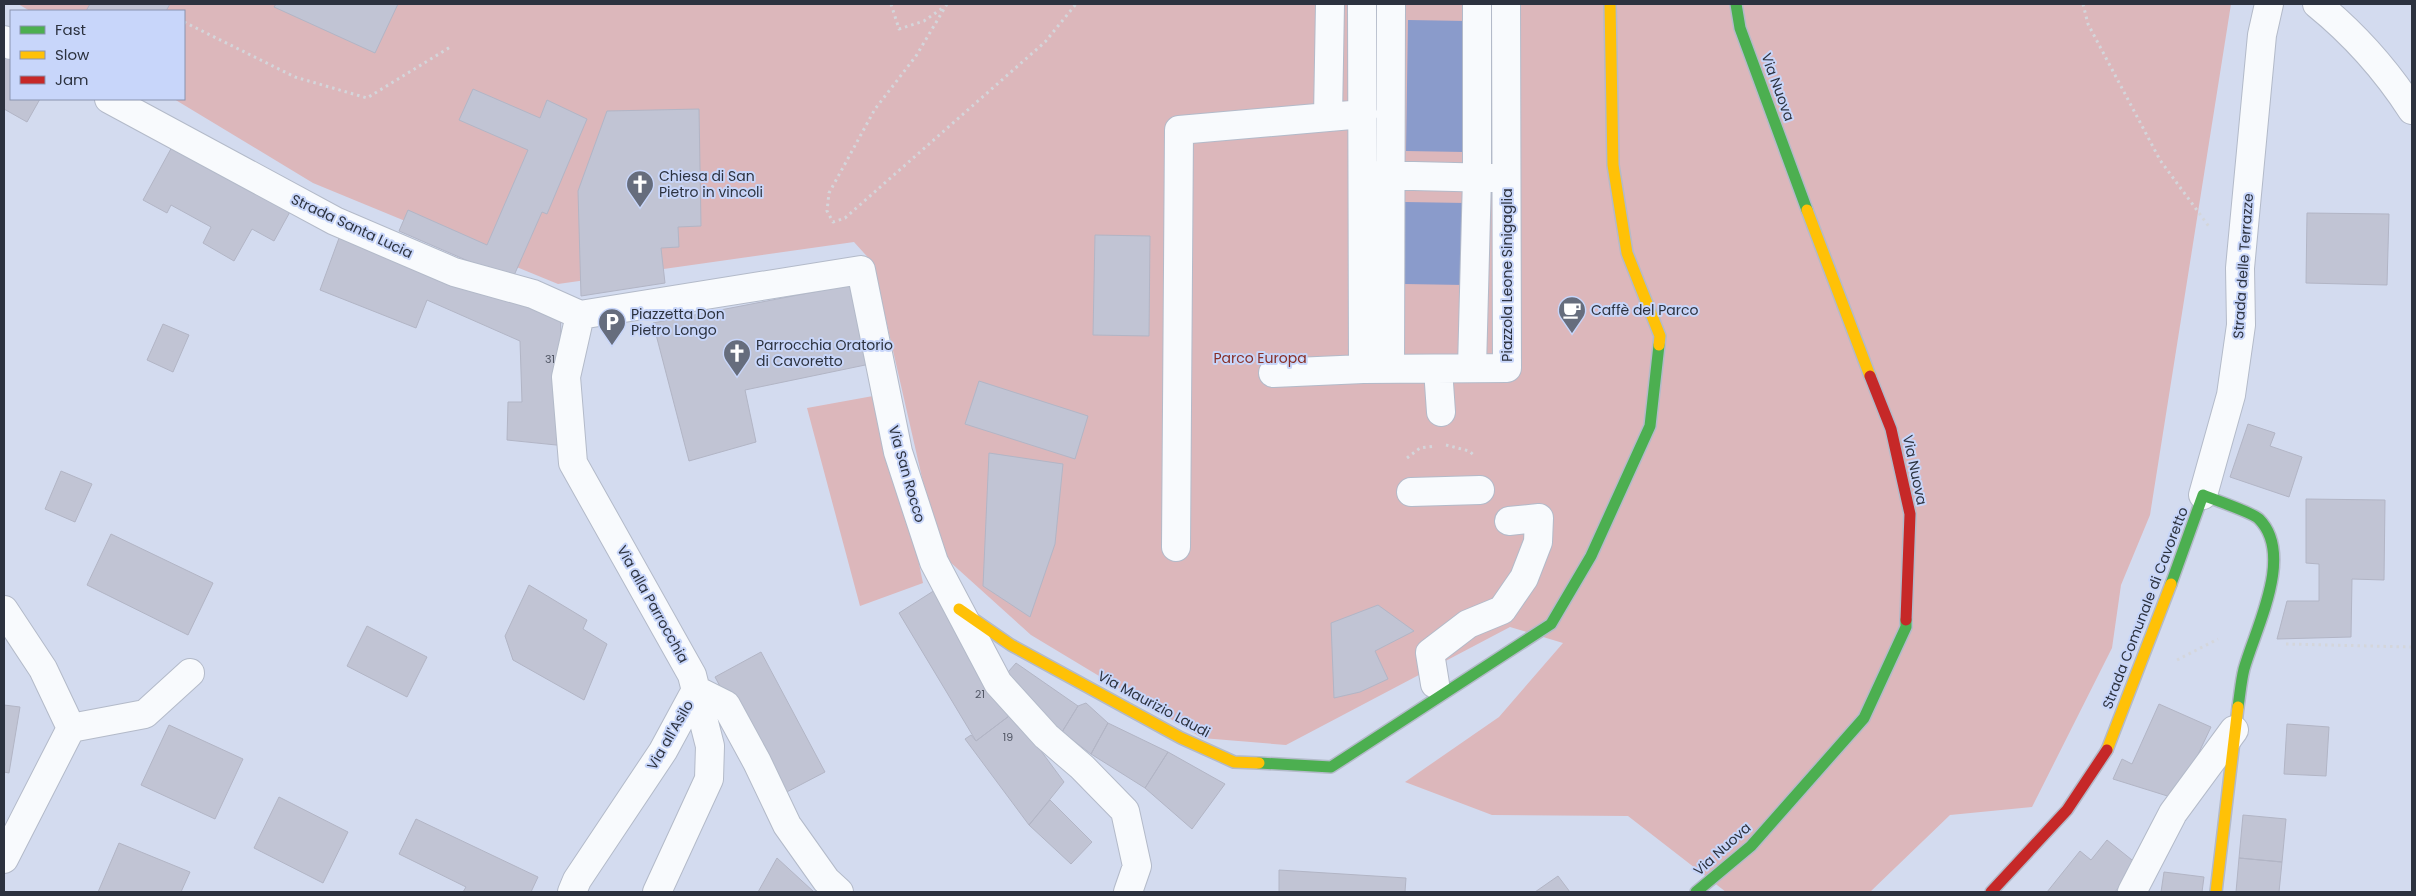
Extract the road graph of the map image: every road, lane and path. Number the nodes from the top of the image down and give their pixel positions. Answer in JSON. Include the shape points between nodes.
{"nodes":[{"id":1,"x":891,"y":4,"type":"edge"},
{"id":2,"x":1076,"y":4,"type":"edge"},
{"id":3,"x":1330,"y":4,"type":"edge"},
{"id":4,"x":1362,"y":4,"type":"edge"},
{"id":5,"x":1392,"y":4,"type":"edge"},
{"id":6,"x":1477,"y":4,"type":"edge"},
{"id":7,"x":1506,"y":4,"type":"edge"},
{"id":8,"x":1610,"y":4,"type":"edge"},
{"id":9,"x":1736,"y":4,"type":"edge"},
{"id":10,"x":2083,"y":4,"type":"edge"},
{"id":11,"x":2269,"y":4,"type":"edge"},
{"id":12,"x":2317,"y":4,"type":"edge"},
{"id":13,"x":946,"y":5,"type":"edge"},
{"id":14,"x":185,"y":22,"type":"edge"},
{"id":15,"x":452,"y":46,"type":"dead end"},
{"id":16,"x":111,"y":100,"type":"edge"},
{"id":17,"x":2412,"y":110,"type":"edge"},
{"id":18,"x":1363,"y":114,"type":"junction"},
{"id":19,"x":1328,"y":117,"type":"junction"},
{"id":20,"x":1363,"y":174,"type":"junction"},
{"id":21,"x":1392,"y":175,"type":"junction"},
{"id":22,"x":1477,"y":177,"type":"junction"},
{"id":23,"x":1507,"y":178,"type":"junction"},
{"id":24,"x":2240,"y":268,"type":"junction"},
{"id":25,"x":580,"y":315,"type":"junction"},
{"id":26,"x":1472,"y":368,"type":"junction"},
{"id":27,"x":1363,"y":369,"type":"junction"},
{"id":28,"x":1390,"y":369,"type":"junction"},
{"id":29,"x":1438,"y":369,"type":"junction"},
{"id":30,"x":1273,"y":373,"type":"dead end"},
{"id":31,"x":1441,"y":412,"type":"dead end"},
{"id":32,"x":1480,"y":490,"type":"dead end"},
{"id":33,"x":1411,"y":492,"type":"dead end"},
{"id":34,"x":2203,"y":495,"type":"junction"},
{"id":35,"x":1509,"y":521,"type":"dead end"},
{"id":36,"x":1176,"y":547,"type":"dead end"},
{"id":37,"x":959,"y":609,"type":"junction"},
{"id":38,"x":4,"y":610,"type":"edge"},
{"id":39,"x":2227,"y":636,"type":"dead end"},
{"id":40,"x":2282,"y":644,"type":"dead end"},
{"id":41,"x":2412,"y":648,"type":"edge"},
{"id":42,"x":2169,"y":663,"type":"dead end"},
{"id":43,"x":190,"y":673,"type":"dead end"},
{"id":44,"x":1436,"y":684,"type":"dead end"},
{"id":45,"x":696,"y":690,"type":"junction"},
{"id":46,"x":72,"y":728,"type":"junction"},
{"id":47,"x":2234,"y":730,"type":"junction"},
{"id":48,"x":4,"y":858,"type":"edge"},
{"id":49,"x":1137,"y":866,"type":"junction"},
{"id":50,"x":572,"y":892,"type":"edge"},
{"id":51,"x":657,"y":892,"type":"edge"},
{"id":52,"x":839,"y":892,"type":"edge"},
{"id":53,"x":1128,"y":892,"type":"edge"},
{"id":54,"x":1143,"y":892,"type":"edge"},
{"id":55,"x":1696,"y":892,"type":"edge"},
{"id":56,"x":1991,"y":892,"type":"edge"},
{"id":57,"x":2132,"y":892,"type":"edge"},
{"id":58,"x":2216,"y":892,"type":"edge"}],
"edges":[{"from":1,"to":13,"type":"path","via":[[899,29],[924,22]]},
{"from":2,"to":13,"type":"path","via":[[1046,42],[845,218],[833,222],[827,211],[829,193],[874,109],[916,56]]},
{"from":3,"to":19,"type":"street"},
{"from":4,"to":18,"type":"street"},
{"from":5,"to":21,"type":"street"},
{"from":6,"to":22,"type":"street"},
{"from":7,"to":23,"type":"street","name":"Piazzola Leone Sinigaglia"},
{"from":8,"to":37,"type":"street","name":"Via Maurizio Laudi","via":[[1613,166],[1627,253],[1660,336],[1650,426],[1591,556],[1551,624],[1331,767],[1234,762],[1181,738],[1011,646]]},
{"from":9,"to":55,"type":"street","name":"Via Nuova","via":[[1740,28],[1891,429],[1910,514],[1906,627],[1864,718],[1751,846]]},
{"from":10,"to":24,"type":"path","via":[[2088,24],[2160,160]]},
{"from":11,"to":24,"type":"street","name":"Strada delle Terrazze","via":[[2262,35]]},
{"from":12,"to":17,"type":"street","via":[[2360,43]]},
{"from":14,"to":15,"type":"path","via":[[296,77],[367,98]]},
{"from":16,"to":25,"type":"street","name":"Strada Santa Lucia","via":[[335,221],[454,272],[533,294]]},
{"from":18,"to":19,"type":"street"},
{"from":18,"to":20,"type":"street"},
{"from":19,"to":36,"type":"street","via":[[1179,130]]},
{"from":20,"to":21,"type":"street","name":"Piazzola Leone Sinigaglia"},
{"from":20,"to":27,"type":"street"},
{"from":21,"to":22,"type":"street","name":"Piazzola Leone Sinigaglia"},
{"from":21,"to":28,"type":"street"},
{"from":22,"to":23,"type":"street","name":"Piazzola Leone Sinigaglia"},
{"from":22,"to":26,"type":"street"},
{"from":23,"to":26,"type":"street","name":"Piazzola Leone Sinigaglia","via":[[1507,368]]},
{"from":24,"to":34,"type":"street","name":"Strada delle Terrazze","via":[[2241,325],[2231,395]]},
{"from":25,"to":37,"type":"street","name":"Via San Rocco","via":[[861,270],[898,452],[934,562]]},
{"from":25,"to":45,"type":"street","name":"Via alla Parrocchia","via":[[566,377],[573,463],[692,675]]},
{"from":26,"to":29,"type":"street","name":"Piazzola Leone Sinigaglia"},
{"from":27,"to":28,"type":"street","name":"Piazzola Leone Sinigaglia"},
{"from":27,"to":30,"type":"street","name":"Piazzola Leone Sinigaglia"},
{"from":28,"to":29,"type":"street","name":"Piazzola Leone Sinigaglia"},
{"from":29,"to":31,"type":"street"},
{"from":32,"to":33,"type":"street","via":[[1447,501]]},
{"from":34,"to":47,"type":"street","name":"Strada Comunale di Cavoretto","via":[[2259,519],[2271,540],[2275,561],[2271,587],[2244,670]]},
{"from":34,"to":56,"type":"street","name":"Strada Comunale di Cavoretto","via":[[2110,745],[2067,810]]},
{"from":35,"to":44,"type":"street","via":[[1539,518],[1538,542],[1524,578],[1502,610],[1468,624],[1430,653]]},
{"from":37,"to":49,"type":"street","name":"Via San Rocco","via":[[998,683],[1046,736],[1125,811]]},
{"from":38,"to":46,"type":"street","via":[[42,668]]},
{"from":39,"to":42,"type":"path"},
{"from":40,"to":41,"type":"path"},
{"from":43,"to":46,"type":"street","via":[[145,714]]},
{"from":45,"to":50,"type":"street","name":"Via all'Asilo","via":[[663,751]]},
{"from":45,"to":51,"type":"street","name":"Via alla Parrocchia","via":[[710,746],[709,779]]},
{"from":45,"to":52,"type":"street","name":"Via all'Asilo","via":[[726,705],[787,825],[826,880]]},
{"from":46,"to":48,"type":"street"},
{"from":47,"to":57,"type":"street","via":[[2172,813]]},
{"from":47,"to":58,"type":"street","name":"Strada Comunale di Cavoretto"},
{"from":49,"to":53,"type":"street"},
{"from":49,"to":54,"type":"street","name":"Via San Rocco"}]}
